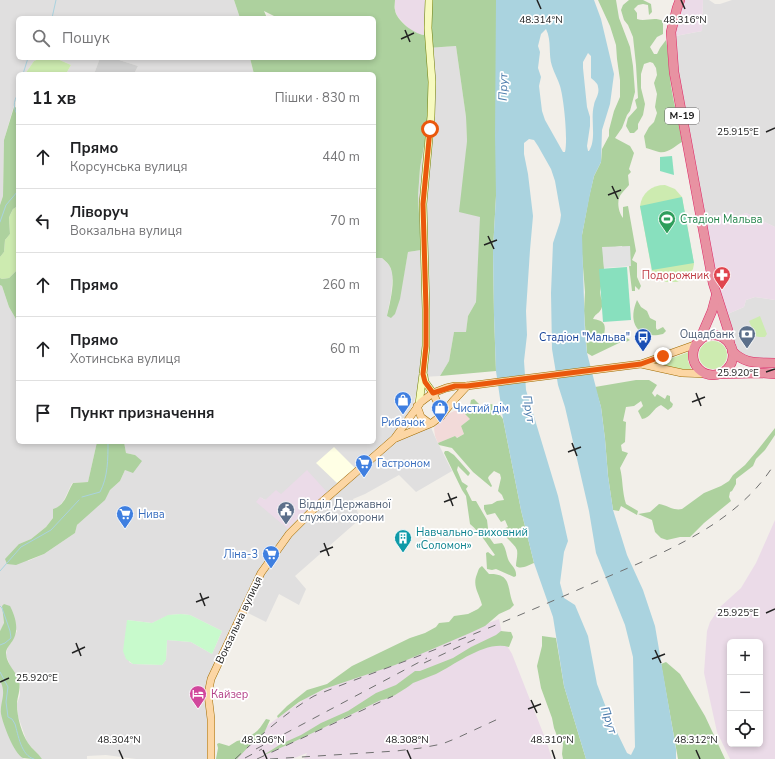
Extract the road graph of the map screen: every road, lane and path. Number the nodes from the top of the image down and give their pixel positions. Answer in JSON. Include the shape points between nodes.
{"nodes":[{"id":1,"x":429,"y":0,"type":"edge"},
{"id":2,"x":680,"y":0,"type":"edge"},
{"id":3,"x":716,"y":296,"type":"junction"},
{"id":4,"x":698,"y":343,"type":"junction"},
{"id":5,"x":731,"y":348,"type":"junction"},
{"id":6,"x":775,"y":363,"type":"edge"},
{"id":7,"x":641,"y":364,"type":"junction"},
{"id":8,"x":423,"y":374,"type":"junction"},
{"id":9,"x":713,"y":374,"type":"junction"},
{"id":10,"x":775,"y":374,"type":"edge"},
{"id":11,"x":467,"y":386,"type":"junction"},
{"id":12,"x":433,"y":393,"type":"junction"},
{"id":13,"x":418,"y":405,"type":"junction"},
{"id":14,"x":441,"y":416,"type":"junction"},
{"id":15,"x":429,"y":423,"type":"junction"},
{"id":16,"x":394,"y":439,"type":"junction"},
{"id":17,"x":211,"y":759,"type":"edge"}],
"edges":[{"from":1,"to":8,"type":"main road","via":[[428,28],[432,82],[423,204],[426,309]]},
{"from":2,"to":3,"type":"highway","number":"М-19","via":[[671,32],[674,72]]},
{"from":3,"to":4,"type":"highway","number":"М-19"},
{"from":3,"to":5,"type":"highway","number":"М-19","via":[[728,330]]},
{"from":4,"to":5,"type":"highway","via":[[707,336],[717,336],[726,340]]},
{"from":4,"to":7,"type":"main road"},
{"from":4,"to":9,"type":"highway","number":"М-19","via":[[693,355],[696,364],[701,371]]},
{"from":5,"to":6,"type":"highway","via":[[747,361]]},
{"from":5,"to":9,"type":"highway","number":"М-19","via":[[732,359],[729,366]]},
{"from":7,"to":9,"type":"main road","via":[[682,373]]},
{"from":7,"to":11,"type":"main road"},
{"from":8,"to":12,"type":"main road"},
{"from":8,"to":13,"type":"main road"},
{"from":9,"to":10,"type":"highway"},
{"from":11,"to":12,"type":"main road","via":[[455,386]]},
{"from":11,"to":14,"type":"main road"},
{"from":12,"to":13,"type":"main road"},
{"from":12,"to":14,"type":"main road"},
{"from":13,"to":15,"type":"main road","via":[[422,417]]},
{"from":13,"to":16,"type":"main road","name":"Вокзальна вулиця"},
{"from":14,"to":15,"type":"main road","name":"Вокзальна вулиця"},
{"from":15,"to":16,"type":"main road","name":"Вокзальна вулиця"},
{"from":16,"to":17,"type":"main road","name":"Вокзальна вулиця","via":[[299,523],[261,572],[211,679],[208,694],[212,720]]}]}
